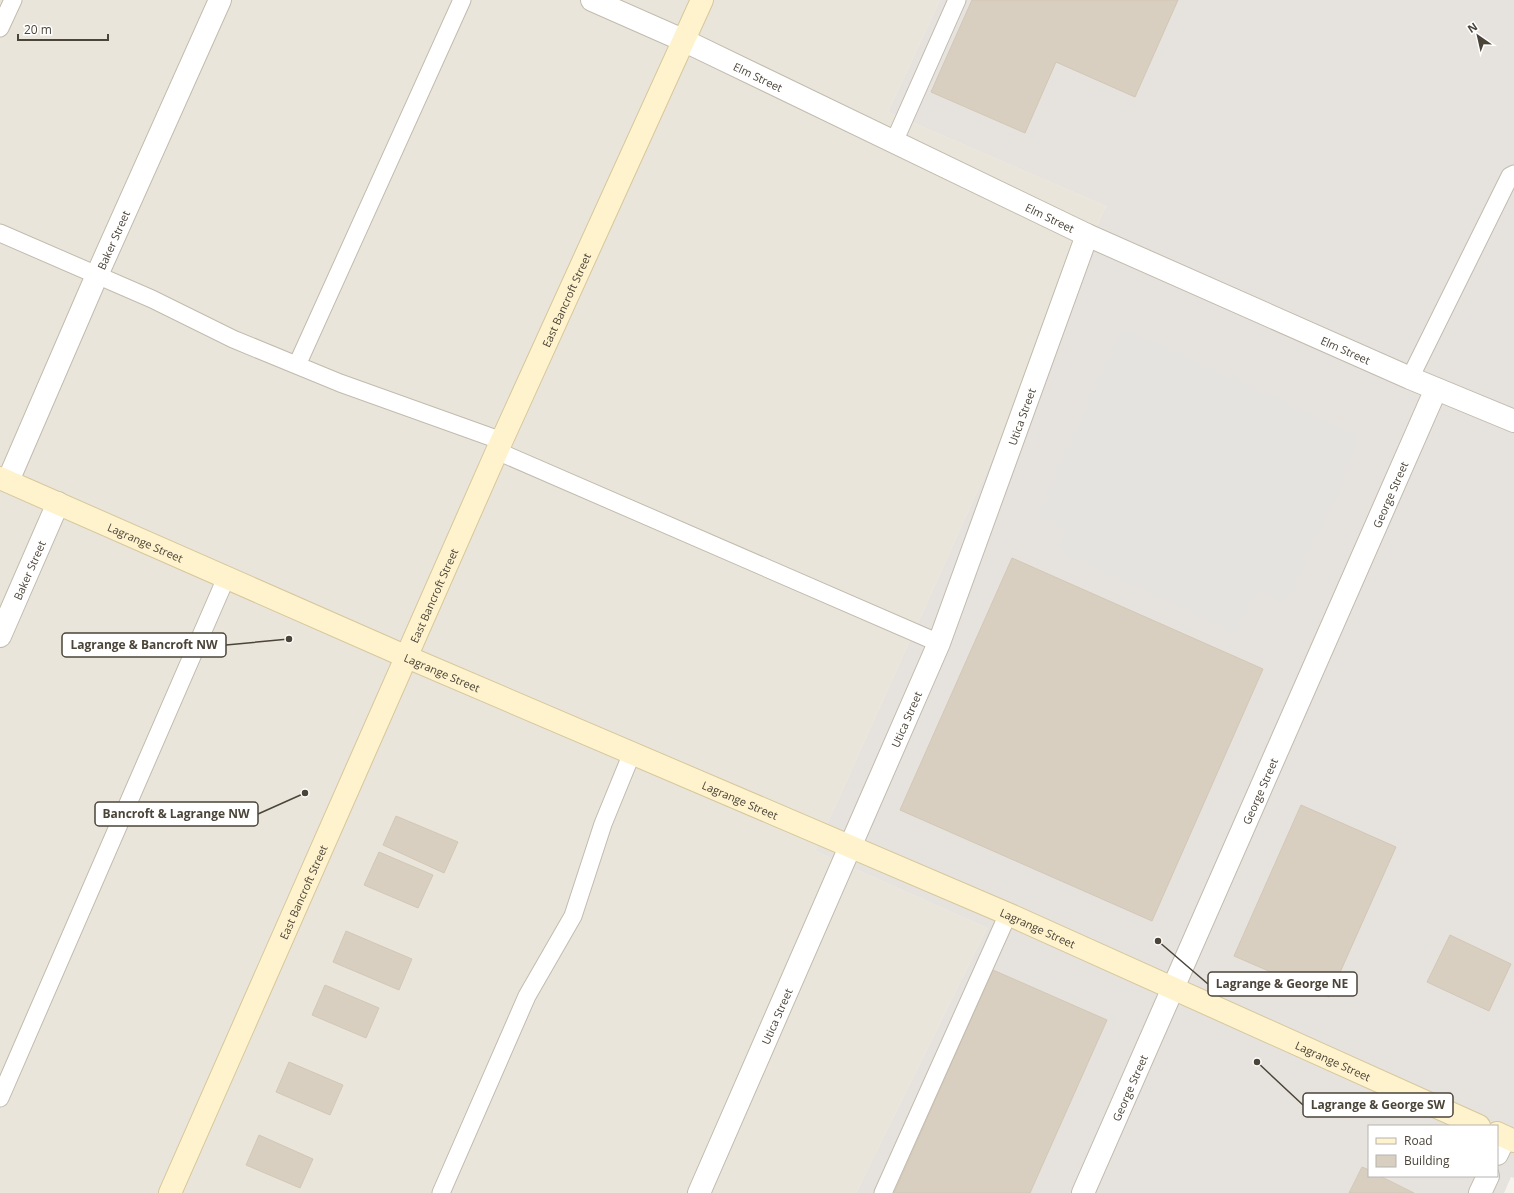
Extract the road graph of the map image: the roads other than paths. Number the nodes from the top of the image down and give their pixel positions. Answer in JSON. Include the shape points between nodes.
{"nodes":[{"id":1,"x":13,"y":0,"type":"edge"},
{"id":2,"x":220,"y":0,"type":"edge"},
{"id":3,"x":462,"y":0,"type":"edge"},
{"id":4,"x":592,"y":0,"type":"edge"},
{"id":5,"x":702,"y":0,"type":"edge"},
{"id":6,"x":957,"y":0,"type":"edge"},
{"id":7,"x":0,"y":28,"type":"edge"},
{"id":8,"x":685,"y":41,"type":"junction"},
{"id":9,"x":894,"y":142,"type":"junction"},
{"id":10,"x":1514,"y":174,"type":"edge"},
{"id":11,"x":0,"y":233,"type":"edge"},
{"id":12,"x":1087,"y":235,"type":"junction"},
{"id":13,"x":97,"y":275,"type":"junction"},
{"id":14,"x":297,"y":365,"type":"junction"},
{"id":15,"x":1410,"y":378,"type":"junction"},
{"id":16,"x":1436,"y":389,"type":"junction"},
{"id":17,"x":1514,"y":421,"type":"edge"},
{"id":18,"x":499,"y":446,"type":"junction"},
{"id":19,"x":4,"y":480,"type":"edge"},
{"id":20,"x":58,"y":504,"type":"junction"},
{"id":21,"x":226,"y":578,"type":"junction"},
{"id":22,"x":0,"y":636,"type":"edge"},
{"id":23,"x":939,"y":643,"type":"junction"},
{"id":24,"x":407,"y":657,"type":"junction"},
{"id":25,"x":632,"y":753,"type":"junction"},
{"id":26,"x":850,"y":846,"type":"junction"},
{"id":27,"x":1008,"y":914,"type":"junction"},
{"id":28,"x":1172,"y":990,"type":"junction"},
{"id":29,"x":0,"y":1098,"type":"edge"},
{"id":30,"x":1477,"y":1125,"type":"edge"},
{"id":31,"x":1488,"y":1177,"type":"edge"},
{"id":32,"x":170,"y":1193,"type":"edge"},
{"id":33,"x":441,"y":1193,"type":"edge"},
{"id":34,"x":699,"y":1193,"type":"edge"},
{"id":35,"x":883,"y":1193,"type":"edge"},
{"id":36,"x":1083,"y":1193,"type":"edge"},
{"id":37,"x":1480,"y":1193,"type":"edge"}],
"edges":[{"from":1,"to":7,"type":"lane"},
{"from":2,"to":13,"type":"street","name":"Baker Street"},
{"from":3,"to":14,"type":"lane"},
{"from":4,"to":8,"type":"street","name":"Elm Street"},
{"from":5,"to":8,"type":"main road","name":"East Bancroft Street"},
{"from":6,"to":9,"type":"lane"},
{"from":8,"to":9,"type":"street","name":"Elm Street"},
{"from":8,"to":18,"type":"main road","name":"East Bancroft Street"},
{"from":9,"to":12,"type":"street","name":"Elm Street"},
{"from":10,"to":15,"type":"lane","via":[[1510,176]]},
{"from":11,"to":13,"type":"lane"},
{"from":12,"to":15,"type":"street","name":"Elm Street"},
{"from":12,"to":23,"type":"street","name":"Utica Street"},
{"from":13,"to":14,"type":"lane","via":[[233,339]]},
{"from":13,"to":19,"type":"street","name":"Baker Street"},
{"from":14,"to":18,"type":"lane"},
{"from":15,"to":16,"type":"street","name":"Elm Street"},
{"from":16,"to":17,"type":"street","name":"Elm Street"},
{"from":16,"to":28,"type":"street","name":"George Street"},
{"from":18,"to":23,"type":"lane"},
{"from":18,"to":24,"type":"main road","name":"East Bancroft Street"},
{"from":19,"to":20,"type":"main road","name":"Lagrange Street"},
{"from":20,"to":21,"type":"main road","name":"Lagrange Street"},
{"from":20,"to":22,"type":"street","name":"Baker Street"},
{"from":21,"to":24,"type":"main road","name":"Lagrange Street"},
{"from":21,"to":29,"type":"lane"},
{"from":23,"to":26,"type":"street","name":"Utica Street"},
{"from":24,"to":25,"type":"main road","name":"Lagrange Street"},
{"from":24,"to":32,"type":"main road","name":"East Bancroft Street"},
{"from":25,"to":26,"type":"main road","name":"Lagrange Street"},
{"from":25,"to":33,"type":"lane","via":[[603,824],[573,916],[527,996]]},
{"from":26,"to":27,"type":"main road","name":"Lagrange Street"},
{"from":26,"to":34,"type":"street","name":"Utica Street"},
{"from":27,"to":28,"type":"main road","name":"Lagrange Street"},
{"from":27,"to":35,"type":"lane"},
{"from":28,"to":30,"type":"main road","name":"Lagrange Street"},
{"from":28,"to":36,"type":"street","name":"George Street"},
{"from":31,"to":37,"type":"street"}]}
